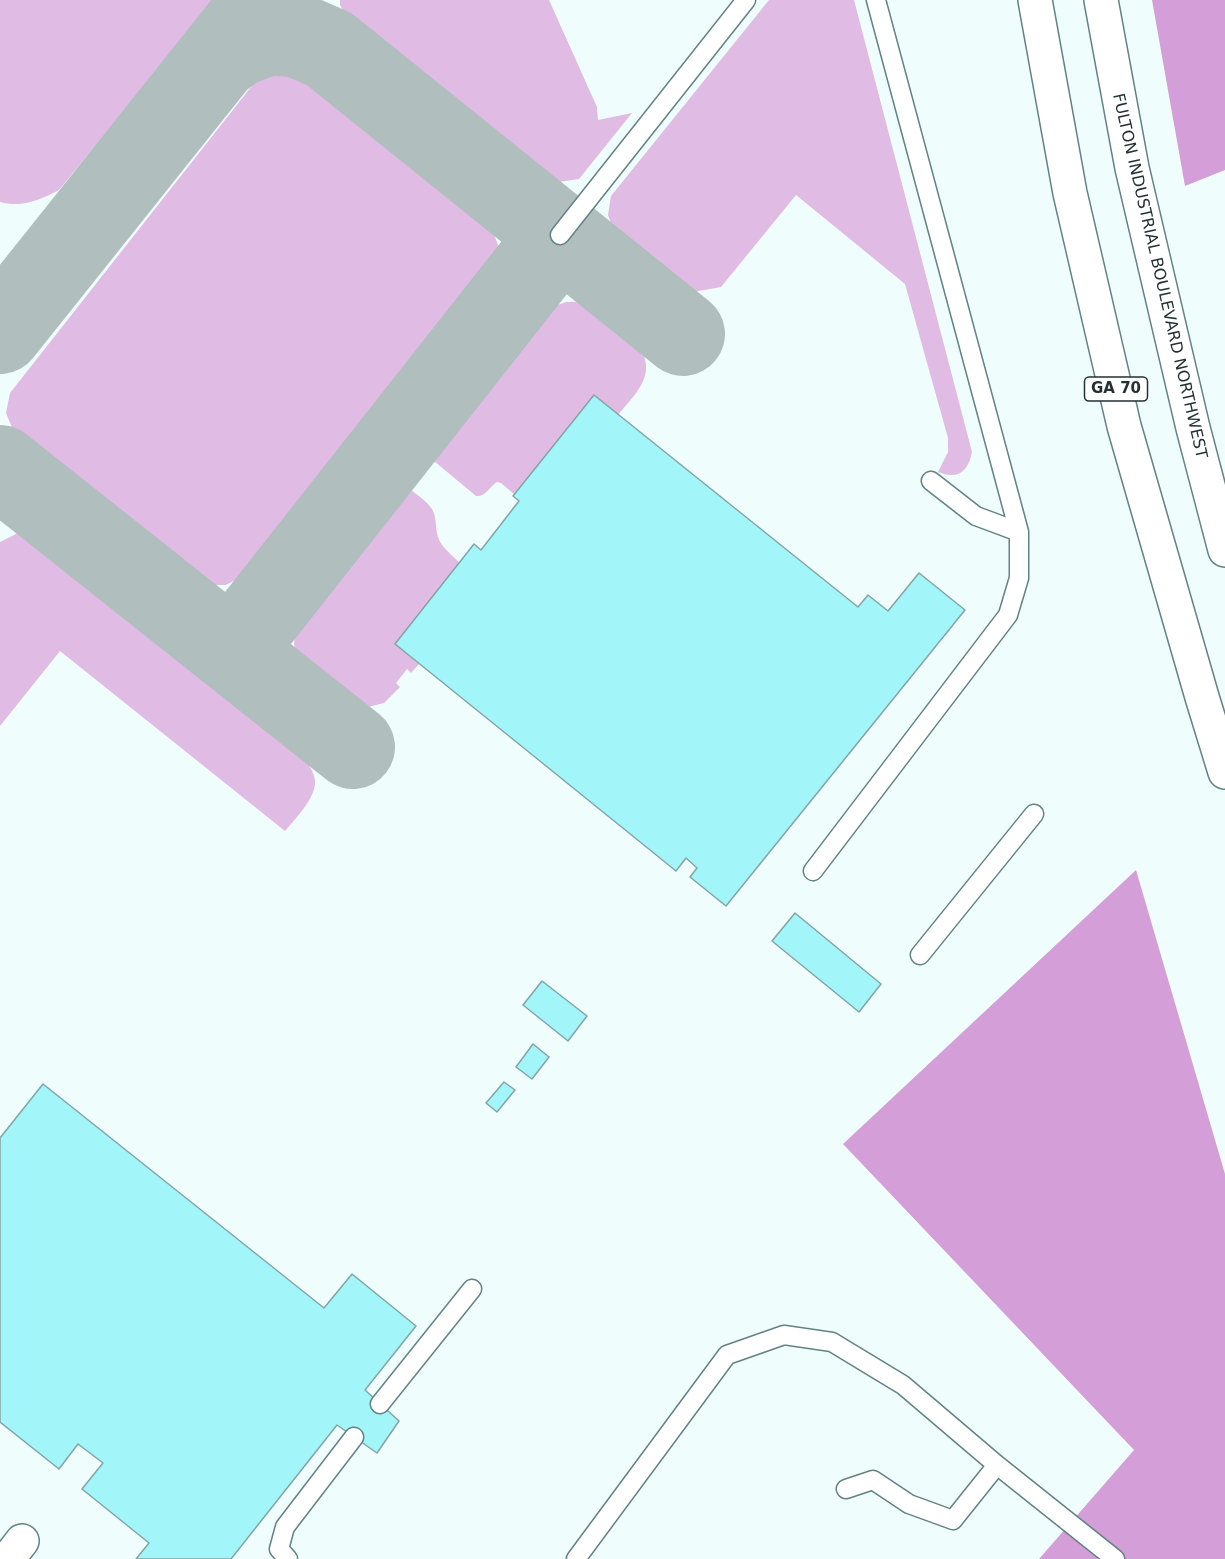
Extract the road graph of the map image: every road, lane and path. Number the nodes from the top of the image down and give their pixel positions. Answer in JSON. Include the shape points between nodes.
{"nodes":[{"id":1,"x":746,"y":0,"type":"edge"},
{"id":2,"x":876,"y":0,"type":"edge"},
{"id":3,"x":1035,"y":0,"type":"edge"},
{"id":4,"x":1101,"y":0,"type":"edge"},
{"id":5,"x":560,"y":235,"type":"dead end"},
{"id":6,"x":931,"y":481,"type":"dead end"},
{"id":7,"x":1019,"y":532,"type":"junction"},
{"id":8,"x":1225,"y":550,"type":"edge"},
{"id":9,"x":1225,"y":772,"type":"edge"},
{"id":10,"x":1034,"y":814,"type":"dead end"},
{"id":11,"x":813,"y":871,"type":"dead end"},
{"id":12,"x":920,"y":955,"type":"dead end"},
{"id":13,"x":472,"y":1289,"type":"dead end"},
{"id":14,"x":380,"y":1404,"type":"dead end"},
{"id":15,"x":354,"y":1437,"type":"dead end"},
{"id":16,"x":998,"y":1465,"type":"junction"},
{"id":17,"x":846,"y":1489,"type":"dead end"},
{"id":18,"x":288,"y":1559,"type":"edge"},
{"id":19,"x":576,"y":1559,"type":"edge"},
{"id":20,"x":1115,"y":1559,"type":"edge"}],
"edges":[{"from":1,"to":5,"type":"lane"},
{"from":2,"to":7,"type":"lane"},
{"from":3,"to":9,"type":"main road","number":"GA 70","via":[[1070,194],[1124,426]]},
{"from":4,"to":8,"type":"main road","name":"FULTON INDUSTRIAL BOULEVARD NORTHWEST","via":[[1134,179]]},
{"from":6,"to":7,"type":"lane","via":[[976,516]]},
{"from":7,"to":11,"type":"lane","via":[[1019,578],[1008,615]]},
{"from":10,"to":12,"type":"lane"},
{"from":13,"to":14,"type":"lane"},
{"from":15,"to":18,"type":"lane","via":[[285,1527],[279,1549]]},
{"from":16,"to":17,"type":"lane","via":[[953,1520],[909,1504],[873,1480]]},
{"from":16,"to":19,"type":"lane","via":[[903,1385],[832,1342],[784,1335],[727,1355]]},
{"from":16,"to":20,"type":"lane"}]}
